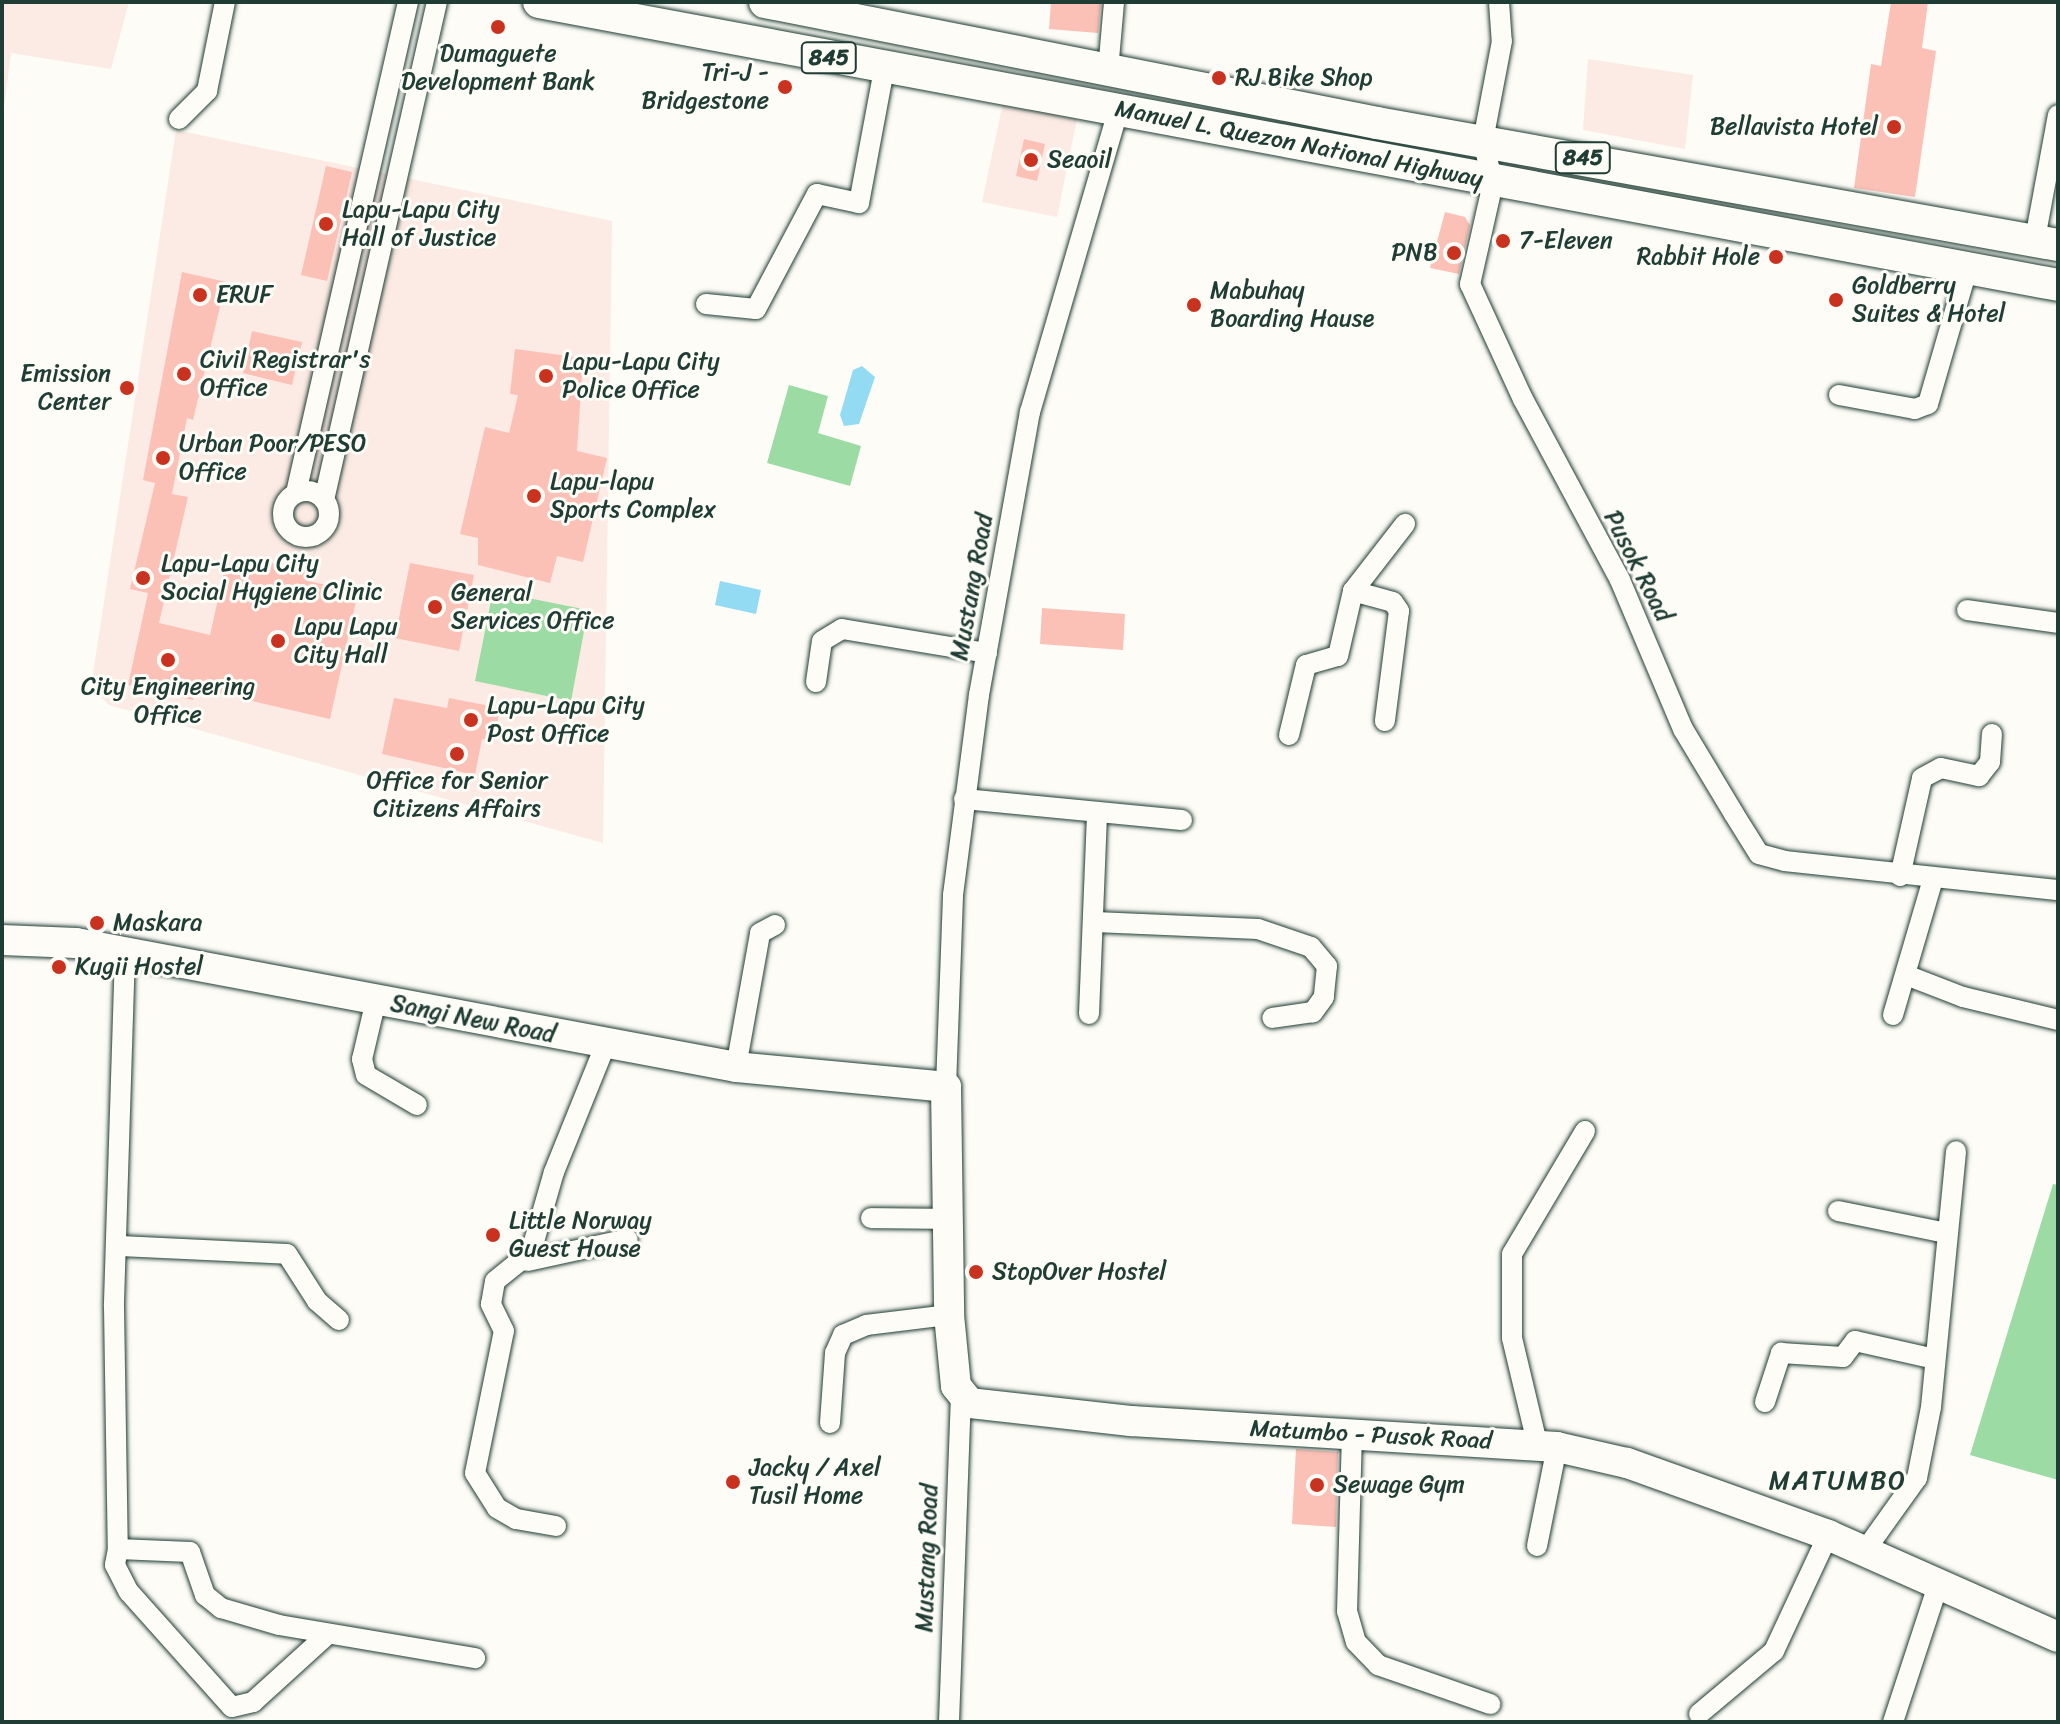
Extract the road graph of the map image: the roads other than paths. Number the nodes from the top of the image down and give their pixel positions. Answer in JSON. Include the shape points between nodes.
{"nodes":[{"id":1,"x":225,"y":2,"type":"edge"},
{"id":2,"x":408,"y":2,"type":"edge"},
{"id":3,"x":437,"y":2,"type":"edge"},
{"id":4,"x":539,"y":2,"type":"edge"},
{"id":5,"x":765,"y":2,"type":"edge"},
{"id":6,"x":1114,"y":2,"type":"edge"},
{"id":7,"x":1499,"y":2,"type":"edge"},
{"id":8,"x":884,"y":69,"type":"junction"},
{"id":9,"x":1108,"y":71,"type":"junction"},
{"id":10,"x":1119,"y":107,"type":"junction"},
{"id":11,"x":2058,"y":115,"type":"edge"},
{"id":12,"x":179,"y":119,"type":"dead end"},
{"id":13,"x":1483,"y":141,"type":"junction"},
{"id":14,"x":1493,"y":183,"type":"junction"},
{"id":15,"x":2046,"y":242,"type":"edge"},
{"id":16,"x":1968,"y":266,"type":"junction"},
{"id":17,"x":2058,"y":285,"type":"edge"},
{"id":18,"x":344,"y":291,"type":"junction"},
{"id":19,"x":372,"y":294,"type":"junction"},
{"id":20,"x":706,"y":304,"type":"dead end"},
{"id":21,"x":1839,"y":395,"type":"dead end"},
{"id":22,"x":296,"y":493,"type":"junction"},
{"id":23,"x":324,"y":500,"type":"junction"},
{"id":24,"x":1405,"y":524,"type":"dead end"},
{"id":25,"x":1353,"y":591,"type":"junction"},
{"id":26,"x":1967,"y":610,"type":"dead end"},
{"id":27,"x":2058,"y":623,"type":"edge"},
{"id":28,"x":987,"y":653,"type":"junction"},
{"id":29,"x":816,"y":682,"type":"dead end"},
{"id":30,"x":1385,"y":721,"type":"dead end"},
{"id":31,"x":1992,"y":734,"type":"dead end"},
{"id":32,"x":1289,"y":735,"type":"dead end"},
{"id":33,"x":964,"y":799,"type":"junction"},
{"id":34,"x":1097,"y":814,"type":"junction"},
{"id":35,"x":1182,"y":820,"type":"dead end"},
{"id":36,"x":1900,"y":876,"type":"junction"},
{"id":37,"x":1933,"y":879,"type":"junction"},
{"id":38,"x":2058,"y":890,"type":"edge"},
{"id":39,"x":1095,"y":922,"type":"junction"},
{"id":40,"x":775,"y":925,"type":"dead end"},
{"id":41,"x":2,"y":940,"type":"edge"},
{"id":42,"x":125,"y":952,"type":"junction"},
{"id":43,"x":1906,"y":975,"type":"junction"},
{"id":44,"x":376,"y":1000,"type":"junction"},
{"id":45,"x":1089,"y":1014,"type":"dead end"},
{"id":46,"x":1893,"y":1015,"type":"dead end"},
{"id":47,"x":1272,"y":1018,"type":"dead end"},
{"id":48,"x":2058,"y":1020,"type":"edge"},
{"id":49,"x":605,"y":1046,"type":"junction"},
{"id":50,"x":736,"y":1067,"type":"junction"},
{"id":51,"x":946,"y":1087,"type":"junction"},
{"id":52,"x":417,"y":1105,"type":"dead end"},
{"id":53,"x":1585,"y":1131,"type":"dead end"},
{"id":54,"x":1956,"y":1151,"type":"dead end"},
{"id":55,"x":1838,"y":1211,"type":"dead end"},
{"id":56,"x":871,"y":1218,"type":"dead end"},
{"id":57,"x":948,"y":1219,"type":"junction"},
{"id":58,"x":1946,"y":1233,"type":"junction"},
{"id":59,"x":628,"y":1239,"type":"dead end"},
{"id":60,"x":120,"y":1246,"type":"junction"},
{"id":61,"x":527,"y":1261,"type":"junction"},
{"id":62,"x":949,"y":1315,"type":"junction"},
{"id":63,"x":339,"y":1320,"type":"dead end"},
{"id":64,"x":1935,"y":1359,"type":"junction"},
{"id":65,"x":961,"y":1397,"type":"junction"},
{"id":66,"x":1765,"y":1402,"type":"dead end"},
{"id":67,"x":830,"y":1423,"type":"dead end"},
{"id":68,"x":1352,"y":1433,"type":"junction"},
{"id":69,"x":1547,"y":1445,"type":"junction"},
{"id":70,"x":556,"y":1526,"type":"dead end"},
{"id":71,"x":1828,"y":1535,"type":"junction"},
{"id":72,"x":1537,"y":1546,"type":"dead end"},
{"id":73,"x":118,"y":1549,"type":"junction"},
{"id":74,"x":1864,"y":1552,"type":"junction"},
{"id":75,"x":1937,"y":1588,"type":"junction"},
{"id":76,"x":328,"y":1634,"type":"junction"},
{"id":77,"x":2058,"y":1637,"type":"edge"},
{"id":78,"x":475,"y":1658,"type":"dead end"},
{"id":79,"x":1490,"y":1704,"type":"dead end"},
{"id":80,"x":1699,"y":1714,"type":"dead end"},
{"id":81,"x":949,"y":1722,"type":"edge"},
{"id":82,"x":1893,"y":1722,"type":"edge"}],
"edges":[{"from":1,"to":12,"type":"street","via":[[207,91]]},
{"from":2,"to":18,"type":"street"},
{"from":3,"to":19,"type":"street"},
{"from":4,"to":8,"type":"main road","name":"Manuel L. Quezon National Highway","number":"845"},
{"from":5,"to":9,"type":"main road","name":"Manuel L. Quezon National Highway","number":"845"},
{"from":6,"to":9,"type":"street"},
{"from":7,"to":13,"type":"street","name":"Pusok Road","via":[[1502,41]]},
{"from":8,"to":10,"type":"main road","name":"Manuel L. Quezon National Highway","number":"845"},
{"from":8,"to":20,"type":"street","via":[[859,203],[817,194],[756,309]]},
{"from":9,"to":13,"type":"main road","name":"Manuel L. Quezon National Highway","number":"845"},
{"from":10,"to":14,"type":"main road","name":"Manuel L. Quezon National Highway","number":"845"},
{"from":10,"to":28,"type":"street","name":"Mustang Road","via":[[1030,412]]},
{"from":11,"to":15,"type":"street"},
{"from":13,"to":14,"type":"street","name":"Pusok Road"},
{"from":13,"to":15,"type":"main road","name":"Manuel L. Quezon National Highway","number":"845"},
{"from":14,"to":16,"type":"main road","name":"Manuel L. Quezon National Highway","number":"845"},
{"from":14,"to":36,"type":"street","name":"Pusok Road","via":[[1470,284],[1473,295],[1620,580],[1709,774],[1759,854]]},
{"from":16,"to":17,"type":"main road","name":"Manuel L. Quezon National Highway","number":"845"},
{"from":16,"to":21,"type":"street","via":[[1928,404],[1915,409]]},
{"from":18,"to":19,"type":"street"},
{"from":18,"to":22,"type":"street"},
{"from":19,"to":23,"type":"street"},
{"from":22,"to":23,"type":"street"},
{"from":22,"to":23,"type":"street","via":[[283,515],[294,535],[306,538],[326,527]]},
{"from":24,"to":25,"type":"street"},
{"from":25,"to":30,"type":"street","via":[[1393,602],[1399,611]]},
{"from":25,"to":32,"type":"street","via":[[1338,656],[1306,665]]},
{"from":26,"to":27,"type":"street"},
{"from":28,"to":29,"type":"street","via":[[842,629],[822,641]]},
{"from":28,"to":33,"type":"street","name":"Mustang Road"},
{"from":31,"to":36,"type":"street","via":[[1990,762],[1979,776],[1941,768],[1922,778]]},
{"from":33,"to":34,"type":"street"},
{"from":33,"to":51,"type":"street","name":"Mustang Road","via":[[953,895]]},
{"from":34,"to":35,"type":"street"},
{"from":34,"to":39,"type":"street"},
{"from":36,"to":37,"type":"street","name":"Pusok Road"},
{"from":37,"to":38,"type":"street","name":"Pusok Road"},
{"from":37,"to":43,"type":"street"},
{"from":39,"to":45,"type":"street"},
{"from":39,"to":47,"type":"street","via":[[1258,929],[1311,947],[1327,966],[1324,997],[1313,1012]]},
{"from":40,"to":50,"type":"street","via":[[759,936]]},
{"from":41,"to":42,"type":"street","name":"Sangi New Road"},
{"from":42,"to":44,"type":"street","name":"Sangi New Road"},
{"from":42,"to":60,"type":"street"},
{"from":43,"to":46,"type":"street"},
{"from":43,"to":48,"type":"street","via":[[1963,997]]},
{"from":44,"to":49,"type":"street","name":"Sangi New Road"},
{"from":44,"to":52,"type":"street","via":[[362,1059],[366,1075]]},
{"from":49,"to":50,"type":"street","name":"Sangi New Road"},
{"from":49,"to":61,"type":"street"},
{"from":50,"to":51,"type":"street","name":"Sangi New Road"},
{"from":51,"to":57,"type":"street"},
{"from":53,"to":69,"type":"street","via":[[1512,1254],[1512,1338]]},
{"from":54,"to":58,"type":"street"},
{"from":55,"to":58,"type":"street"},
{"from":56,"to":57,"type":"street"},
{"from":57,"to":62,"type":"street"},
{"from":58,"to":64,"type":"street"},
{"from":59,"to":61,"type":"street"},
{"from":60,"to":63,"type":"street","via":[[287,1254],[298,1262],[317,1301]]},
{"from":60,"to":73,"type":"street","via":[[113,1465]]},
{"from":61,"to":70,"type":"street","via":[[493,1288],[492,1312],[504,1331],[475,1473],[497,1508],[516,1519]]},
{"from":62,"to":65,"type":"street"},
{"from":62,"to":67,"type":"street","via":[[866,1325],[843,1335],[835,1353]]},
{"from":64,"to":66,"type":"street","via":[[1855,1341],[1843,1357],[1781,1353]]},
{"from":64,"to":74,"type":"street","via":[[1917,1478]]},
{"from":65,"to":68,"type":"street","name":"Matumbo - Pusok Road","via":[[1131,1421]]},
{"from":65,"to":81,"type":"street","name":"Mustang Road"},
{"from":68,"to":69,"type":"street","name":"Matumbo - Pusok Road"},
{"from":68,"to":79,"type":"street","via":[[1347,1611],[1356,1642],[1388,1670]]},
{"from":69,"to":71,"type":"street","name":"Matumbo - Pusok Road","via":[[1627,1463]]},
{"from":69,"to":72,"type":"street"},
{"from":71,"to":74,"type":"street","name":"Matumbo - Pusok Road"},
{"from":71,"to":80,"type":"street","via":[[1774,1651]]},
{"from":73,"to":76,"type":"street","via":[[190,1552],[205,1595],[221,1608]]},
{"from":73,"to":76,"type":"street","via":[[115,1565],[129,1592],[232,1707],[253,1702]]},
{"from":74,"to":75,"type":"street","name":"Matumbo - Pusok Road"},
{"from":75,"to":77,"type":"street","name":"Matumbo - Pusok Road"},
{"from":75,"to":82,"type":"street"},
{"from":76,"to":78,"type":"street"}]}
